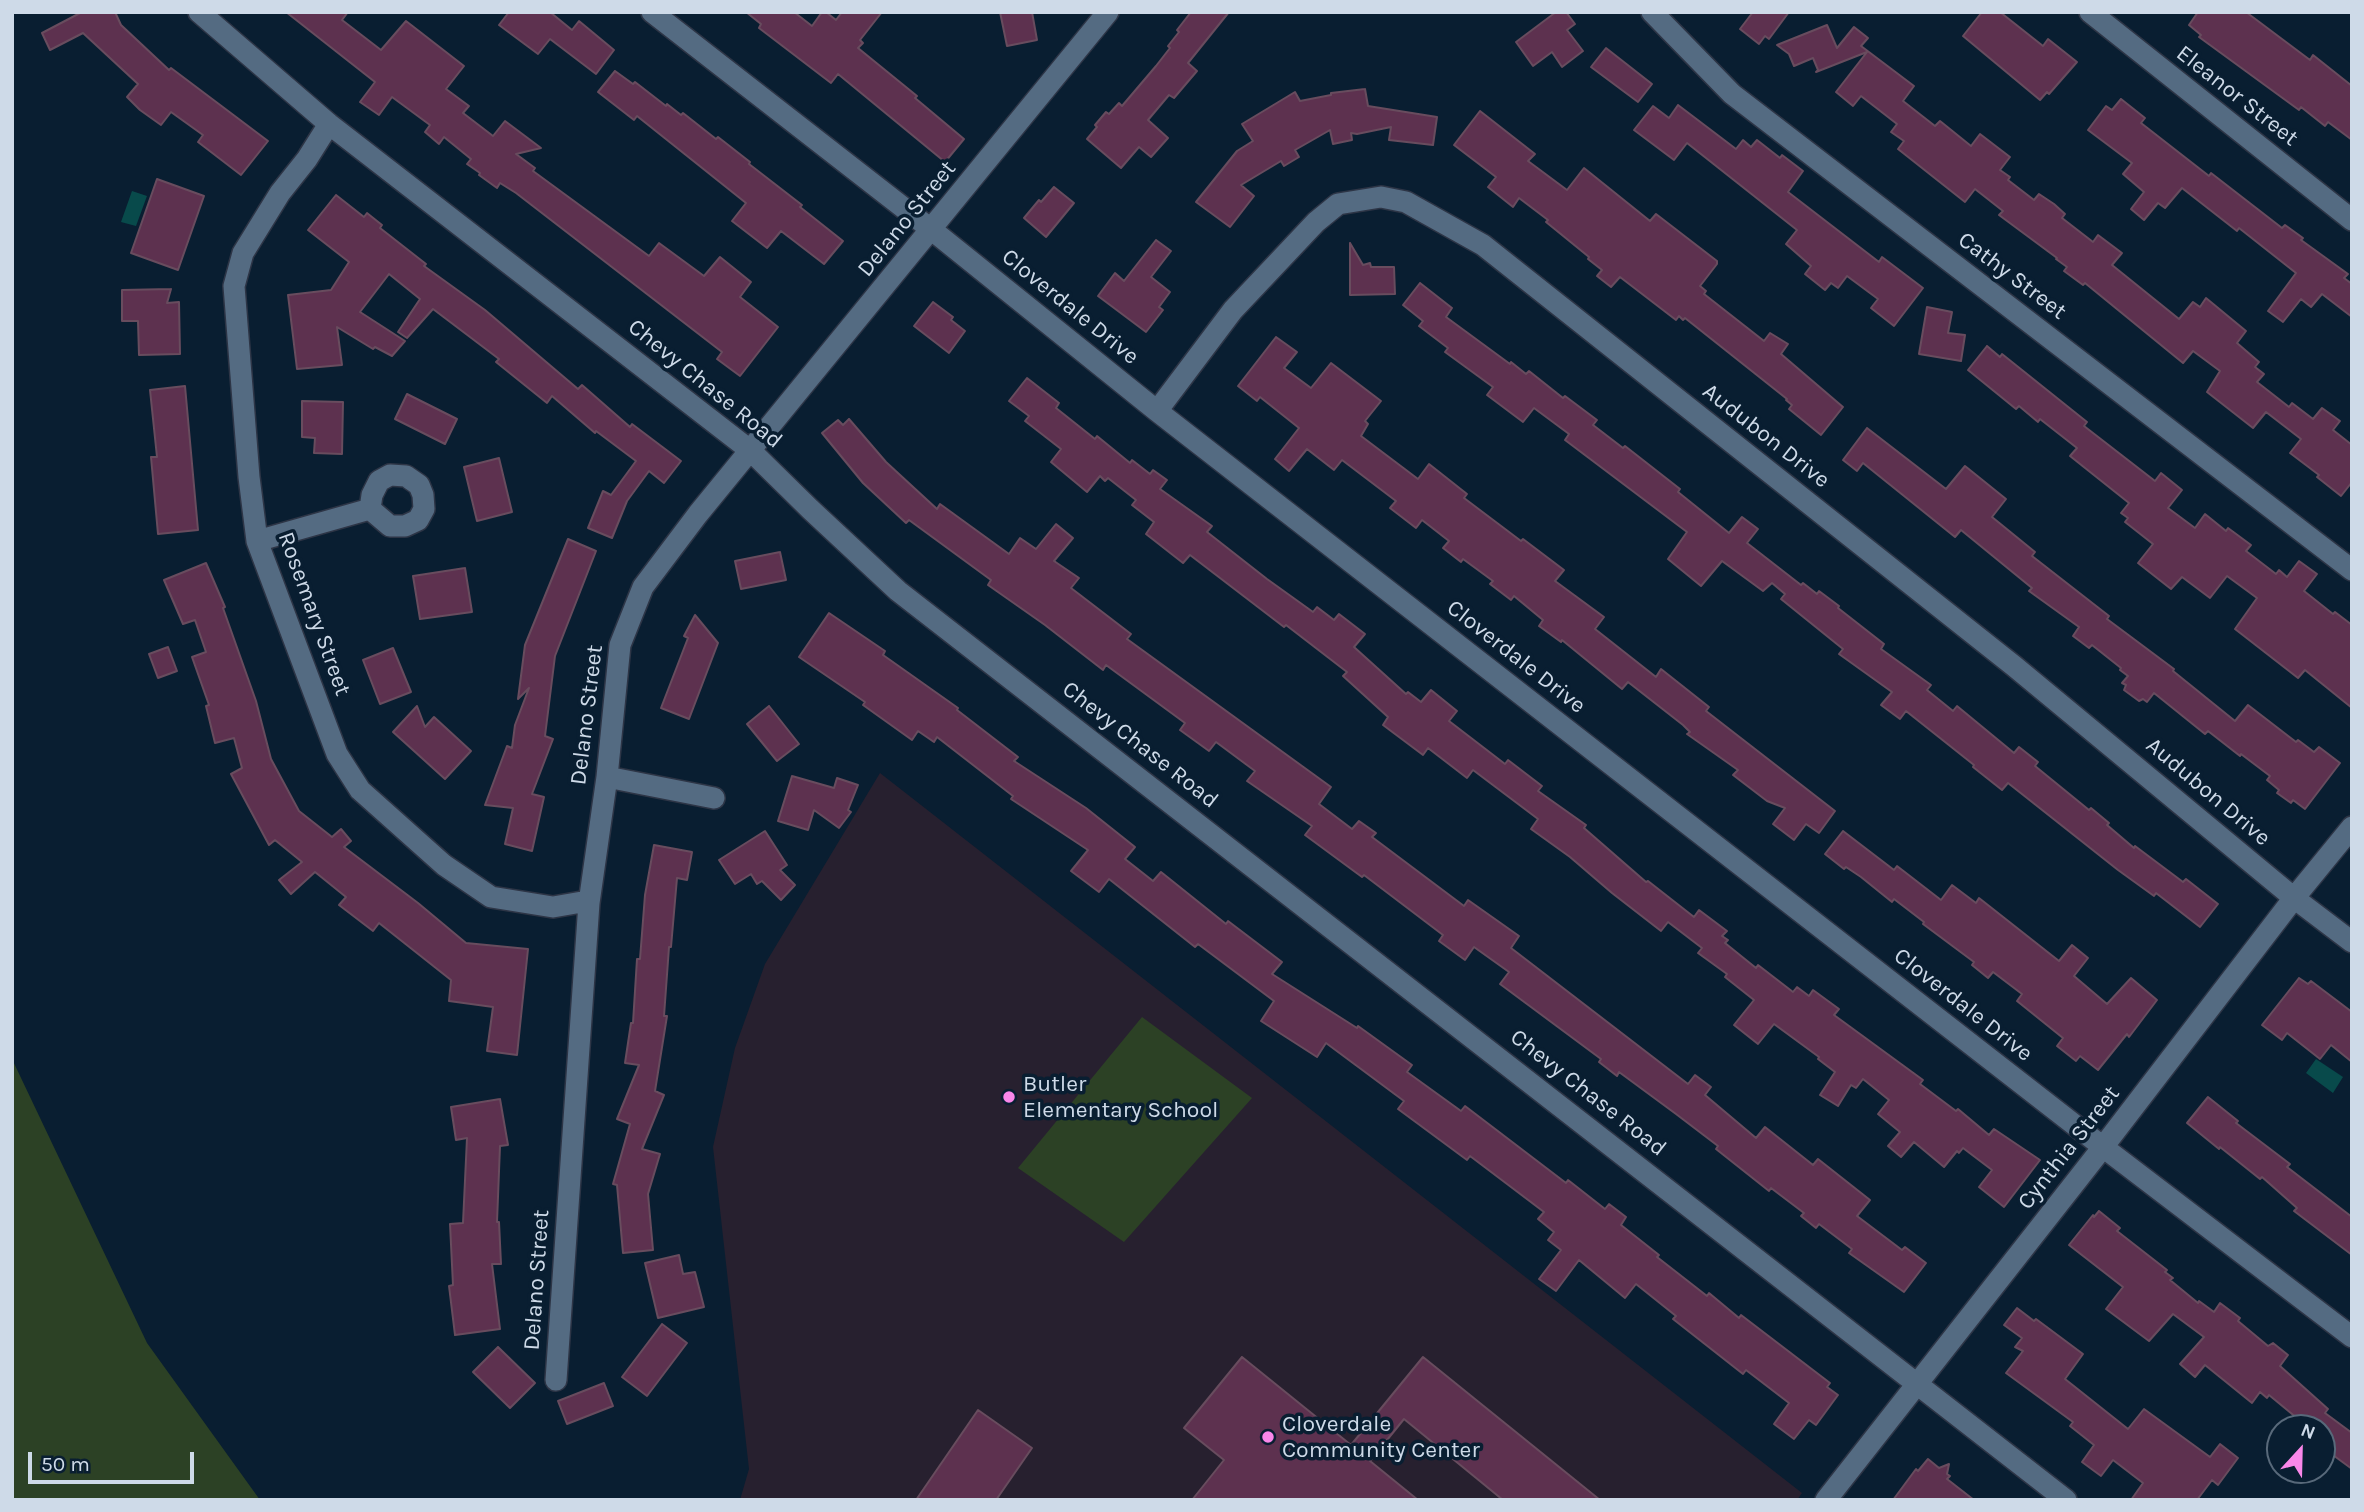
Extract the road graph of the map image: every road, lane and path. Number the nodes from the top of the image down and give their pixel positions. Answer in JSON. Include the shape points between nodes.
{"nodes":[{"id":1,"x":199,"y":12,"type":"edge"},
{"id":2,"x":652,"y":12,"type":"edge"},
{"id":3,"x":1108,"y":12,"type":"edge"},
{"id":4,"x":1652,"y":12,"type":"edge"},
{"id":5,"x":2090,"y":12,"type":"edge"},
{"id":6,"x":329,"y":124,"type":"junction"},
{"id":7,"x":2352,"y":220,"type":"edge"},
{"id":8,"x":932,"y":230,"type":"junction"},
{"id":9,"x":1157,"y":411,"type":"junction"},
{"id":10,"x":751,"y":451,"type":"junction"},
{"id":11,"x":370,"y":509,"type":"dead end"},
{"id":12,"x":257,"y":541,"type":"junction"},
{"id":13,"x":2352,"y":570,"type":"edge"},
{"id":14,"x":607,"y":777,"type":"junction"},
{"id":15,"x":714,"y":798,"type":"dead end"},
{"id":16,"x":2352,"y":827,"type":"edge"},
{"id":17,"x":2294,"y":898,"type":"junction"},
{"id":18,"x":589,"y":903,"type":"junction"},
{"id":19,"x":2352,"y":942,"type":"edge"},
{"id":20,"x":2103,"y":1147,"type":"junction"},
{"id":21,"x":2352,"y":1337,"type":"edge"},
{"id":22,"x":556,"y":1380,"type":"dead end"},
{"id":23,"x":1919,"y":1383,"type":"junction"},
{"id":24,"x":1826,"y":1500,"type":"edge"},
{"id":25,"x":2066,"y":1500,"type":"edge"}],
"edges":[{"from":1,"to":6,"type":"street","name":"Chevy Chase Road"},
{"from":2,"to":8,"type":"street","name":"Cloverdale Drive"},
{"from":3,"to":8,"type":"street","name":"Delano Street"},
{"from":4,"to":13,"type":"street","name":"Cathy Street","via":[[1732,94]]},
{"from":5,"to":7,"type":"street","name":"Eleanor Street"},
{"from":6,"to":10,"type":"street","name":"Chevy Chase Road"},
{"from":6,"to":12,"type":"street","name":"Rosemary Street","via":[[243,253],[234,286]]},
{"from":8,"to":9,"type":"street","name":"Cloverdale Drive"},
{"from":8,"to":10,"type":"street","name":"Delano Street"},
{"from":9,"to":17,"type":"street","name":"Audubon Drive","via":[[1233,310],[1316,222],[1338,204],[1381,197],[1406,202],[1483,245],[2014,666]]},
{"from":9,"to":20,"type":"street","name":"Cloverdale Drive"},
{"from":10,"to":14,"type":"street","name":"Delano Street","via":[[643,587],[620,645]]},
{"from":10,"to":23,"type":"street","name":"Chevy Chase Road","via":[[898,591]]},
{"from":11,"to":12,"type":"street"},
{"from":12,"to":18,"type":"street","name":"Rosemary Street","via":[[337,754],[360,790],[444,865],[491,897],[553,907]]},
{"from":14,"to":15,"type":"street"},
{"from":14,"to":18,"type":"street","name":"Delano Street"},
{"from":16,"to":17,"type":"street","name":"Cynthia Street"},
{"from":17,"to":19,"type":"street","name":"Audubon Drive"},
{"from":17,"to":20,"type":"street","name":"Cynthia Street"},
{"from":18,"to":22,"type":"street","name":"Delano Street"},
{"from":20,"to":21,"type":"street","name":"Cloverdale Drive"},
{"from":20,"to":23,"type":"street","name":"Cynthia Street"},
{"from":23,"to":24,"type":"street","name":"Cynthia Street"},
{"from":23,"to":25,"type":"street","name":"Chevy Chase Road"}]}
